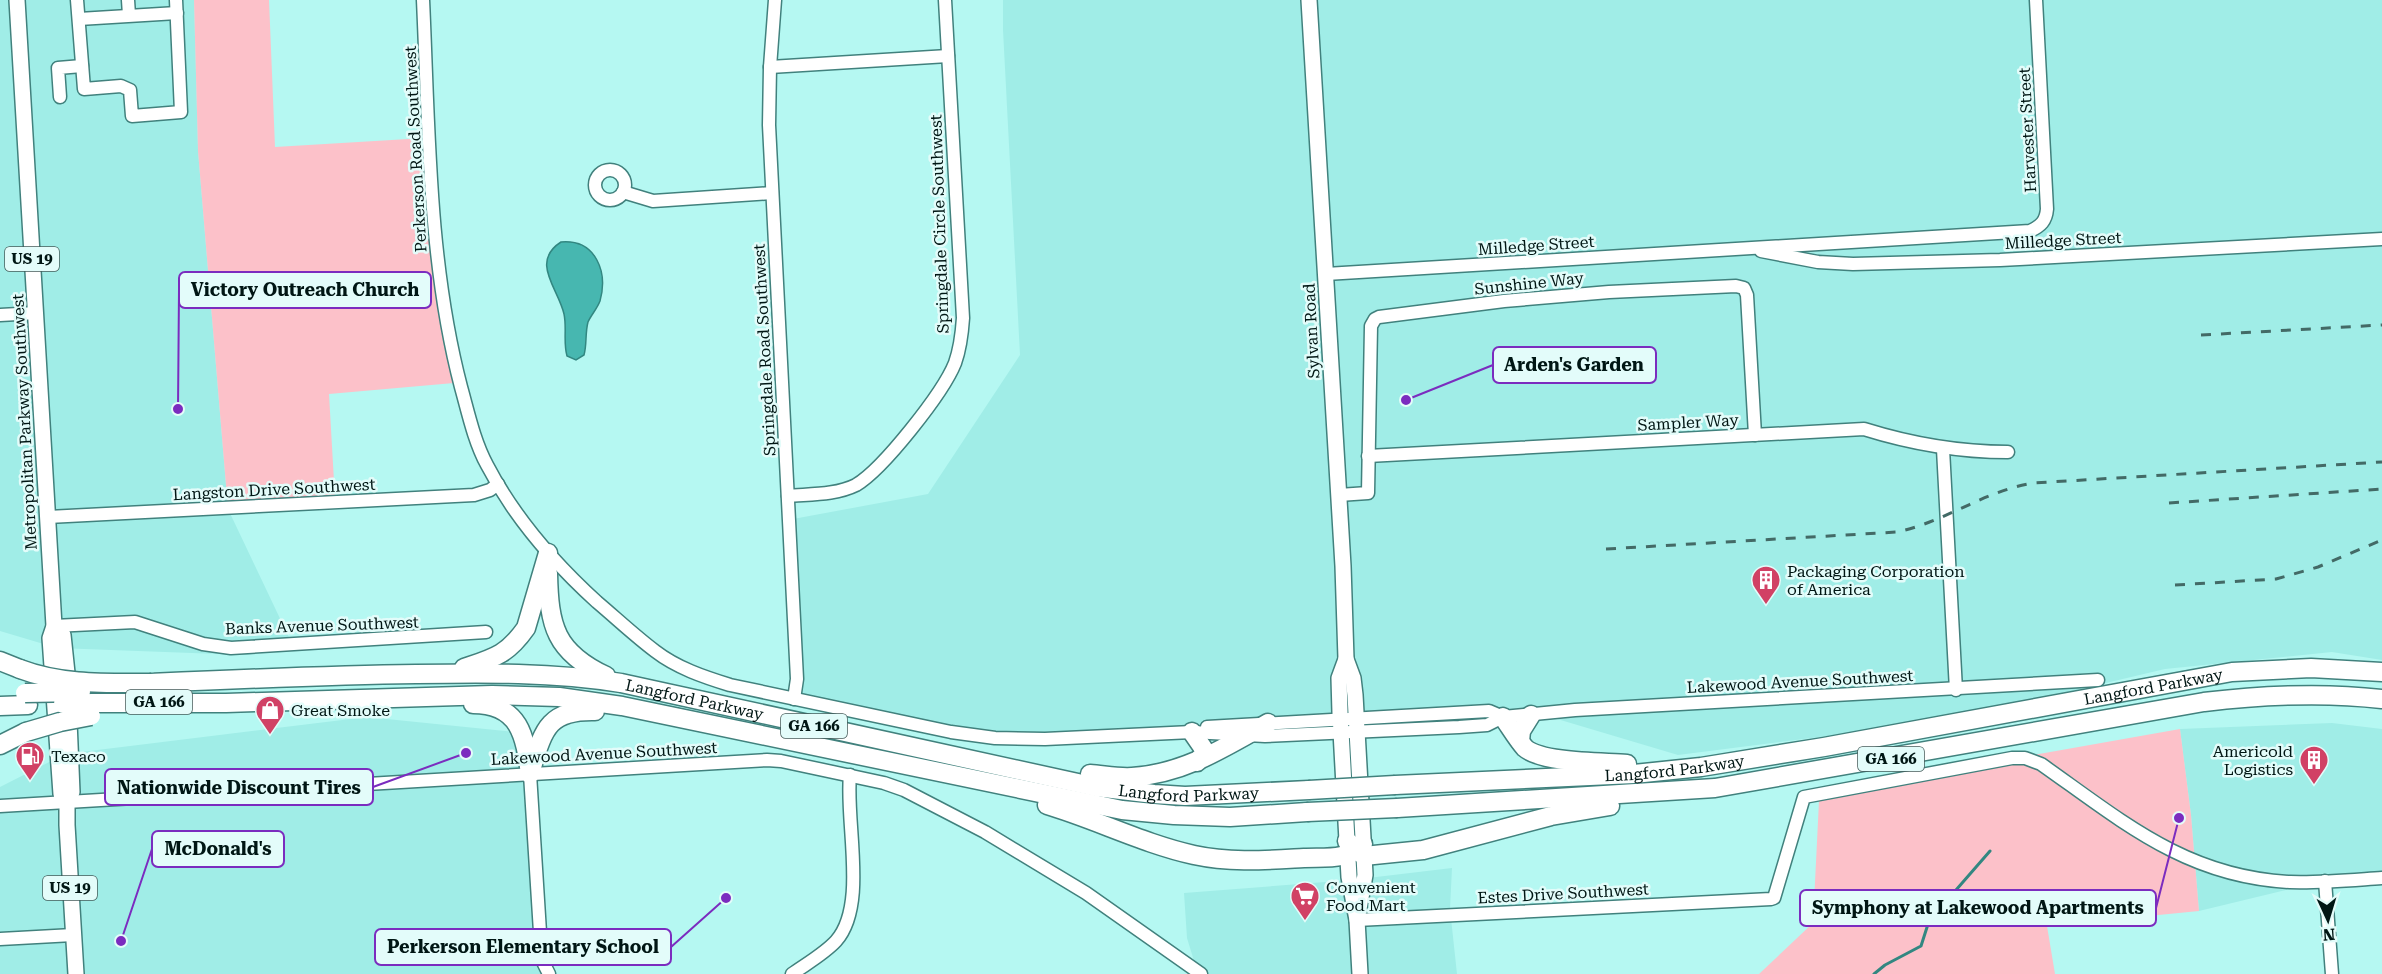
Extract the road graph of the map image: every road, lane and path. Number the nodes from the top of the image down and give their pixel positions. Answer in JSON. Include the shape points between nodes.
{"nodes":[{"id":1,"x":17,"y":0,"type":"edge"},
{"id":2,"x":77,"y":0,"type":"edge"},
{"id":3,"x":128,"y":0,"type":"edge"},
{"id":4,"x":423,"y":0,"type":"edge"},
{"id":5,"x":775,"y":0,"type":"edge"},
{"id":6,"x":945,"y":0,"type":"edge"},
{"id":7,"x":1309,"y":0,"type":"edge"},
{"id":8,"x":2036,"y":0,"type":"edge"},
{"id":9,"x":176,"y":6,"type":"edge"},
{"id":10,"x":129,"y":15,"type":"junction"},
{"id":11,"x":79,"y":19,"type":"junction"},
{"id":12,"x":948,"y":56,"type":"junction"},
{"id":13,"x":82,"y":66,"type":"junction"},
{"id":14,"x":770,"y":67,"type":"junction"},
{"id":15,"x":60,"y":97,"type":"dead end"},
{"id":16,"x":623,"y":192,"type":"dead end"},
{"id":17,"x":772,"y":194,"type":"junction"},
{"id":18,"x":2010,"y":232,"type":"joint"},
{"id":19,"x":2382,"y":239,"type":"edge"},
{"id":20,"x":1748,"y":248,"type":"junction"},
{"id":21,"x":1326,"y":274,"type":"junction"},
{"id":22,"x":36,"y":312,"type":"junction"},
{"id":23,"x":0,"y":315,"type":"edge"},
{"id":24,"x":1755,"y":435,"type":"junction"},
{"id":25,"x":1942,"y":449,"type":"junction"},
{"id":26,"x":2008,"y":452,"type":"dead end"},
{"id":27,"x":1368,"y":456,"type":"junction"},
{"id":28,"x":498,"y":484,"type":"junction"},
{"id":29,"x":1339,"y":495,"type":"junction"},
{"id":30,"x":788,"y":496,"type":"junction"},
{"id":31,"x":48,"y":517,"type":"junction"},
{"id":32,"x":548,"y":554,"type":"junction"},
{"id":33,"x":54,"y":626,"type":"junction"},
{"id":34,"x":486,"y":632,"type":"dead end"},
{"id":35,"x":1346,"y":659,"type":"junction"},
{"id":36,"x":0,"y":661,"type":"edge"},
{"id":37,"x":2382,"y":672,"type":"edge"},
{"id":38,"x":449,"y":674,"type":"junction"},
{"id":39,"x":2098,"y":680,"type":"dead end"},
{"id":40,"x":152,"y":683,"type":"junction"},
{"id":41,"x":621,"y":683,"type":"junction"},
{"id":42,"x":1956,"y":690,"type":"junction"},
{"id":43,"x":0,"y":695,"type":"edge"},
{"id":44,"x":27,"y":699,"type":"junction"},
{"id":45,"x":398,"y":699,"type":"junction"},
{"id":46,"x":794,"y":699,"type":"junction"},
{"id":47,"x":2382,"y":699,"type":"edge"},
{"id":48,"x":0,"y":706,"type":"edge"},
{"id":49,"x":92,"y":710,"type":"junction"},
{"id":50,"x":641,"y":711,"type":"junction"},
{"id":51,"x":1532,"y":714,"type":"junction"},
{"id":52,"x":1503,"y":717,"type":"junction"},
{"id":53,"x":1268,"y":723,"type":"junction"},
{"id":54,"x":1341,"y":725,"type":"junction"},
{"id":55,"x":1357,"y":725,"type":"junction"},
{"id":56,"x":1192,"y":732,"type":"junction"},
{"id":57,"x":1246,"y":735,"type":"junction"},
{"id":58,"x":1520,"y":741,"type":"junction"},
{"id":59,"x":0,"y":745,"type":"edge"},
{"id":60,"x":1197,"y":762,"type":"junction"},
{"id":61,"x":1009,"y":767,"type":"junction"},
{"id":62,"x":1701,"y":767,"type":"junction"},
{"id":63,"x":530,"y":774,"type":"junction"},
{"id":64,"x":850,"y":775,"type":"junction"},
{"id":65,"x":948,"y":775,"type":"junction"},
{"id":66,"x":1715,"y":788,"type":"junction"},
{"id":67,"x":67,"y":801,"type":"junction"},
{"id":68,"x":0,"y":806,"type":"edge"},
{"id":69,"x":1356,"y":850,"type":"junction"},
{"id":70,"x":2382,"y":878,"type":"edge"},
{"id":71,"x":2325,"y":881,"type":"junction"},
{"id":72,"x":1357,"y":920,"type":"junction"},
{"id":73,"x":73,"y":935,"type":"junction"},
{"id":74,"x":0,"y":939,"type":"edge"},
{"id":75,"x":806,"y":970,"type":"edge"},
{"id":76,"x":76,"y":974,"type":"edge"},
{"id":77,"x":549,"y":974,"type":"edge"},
{"id":78,"x":792,"y":974,"type":"edge"},
{"id":79,"x":1201,"y":974,"type":"edge"},
{"id":80,"x":1360,"y":974,"type":"edge"},
{"id":81,"x":2332,"y":974,"type":"edge"}],
"edges":[{"from":1,"to":22,"type":"main road","name":"Metropolitan Parkway Southwest","number":"US 19"},
{"from":2,"to":11,"type":"street"},
{"from":3,"to":10,"type":"street"},
{"from":4,"to":28,"type":"street","name":"Perkerson Road Southwest","via":[[433,215],[440,278],[453,356],[467,409],[486,463]]},
{"from":5,"to":14,"type":"street","name":"Springdale Road Southwest"},
{"from":6,"to":12,"type":"street","name":"Springdale Circle Southwest"},
{"from":7,"to":21,"type":"main road","name":"Sylvan Road"},
{"from":8,"to":18,"type":"street","name":"Harvester Street","via":[[2048,209],[2040,226]]},
{"from":9,"to":10,"type":"street"},
{"from":9,"to":13,"type":"street","via":[[182,112],[132,116],[130,90],[121,86],[84,89]]},
{"from":10,"to":11,"type":"street"},
{"from":11,"to":13,"type":"street"},
{"from":12,"to":14,"type":"street"},
{"from":12,"to":30,"type":"street","name":"Springdale Circle Southwest","via":[[963,318],[956,361],[939,391],[870,475],[838,492]]},
{"from":13,"to":15,"type":"street","via":[[58,68]]},
{"from":14,"to":17,"type":"street","name":"Springdale Road Southwest"},
{"from":16,"to":17,"type":"street","via":[[653,201]]},
{"from":17,"to":30,"type":"street","name":"Springdale Road Southwest"},
{"from":18,"to":20,"type":"street","name":"Milledge Street"},
{"from":19,"to":20,"type":"street","name":"Milledge Street","via":[[1853,264],[1783,257]]},
{"from":20,"to":21,"type":"street","name":"Milledge Street"},
{"from":21,"to":29,"type":"main road","name":"Sylvan Road"},
{"from":22,"to":23,"type":"street"},
{"from":22,"to":31,"type":"main road","name":"Metropolitan Parkway Southwest","number":"US 19"},
{"from":24,"to":25,"type":"street","name":"Sampler Way","via":[[1864,429]]},
{"from":24,"to":27,"type":"street","name":"Sampler Way"},
{"from":24,"to":27,"type":"street","name":"Sunshine Way","via":[[1744,288],[1609,292],[1504,301],[1375,319],[1371,326]]},
{"from":25,"to":26,"type":"street","name":"Sampler Way"},
{"from":25,"to":42,"type":"street"},
{"from":27,"to":29,"type":"street","name":"Sunshine Way","via":[[1368,493]]},
{"from":28,"to":31,"type":"street","name":"Langston Drive Southwest","via":[[474,495]]},
{"from":28,"to":32,"type":"street","name":"Perkerson Road Southwest"},
{"from":29,"to":35,"type":"main road","name":"Sylvan Road"},
{"from":30,"to":46,"type":"street","name":"Springdale Road Southwest","via":[[797,679]]},
{"from":31,"to":33,"type":"main road","name":"Metropolitan Parkway Southwest","number":"US 19"},
{"from":32,"to":38,"type":"highway","via":[[526,628],[513,646]]},
{"from":32,"to":41,"type":"highway","via":[[549,604],[557,635],[580,663]]},
{"from":32,"to":46,"type":"street","name":"Perkerson Road Southwest","via":[[573,581],[657,653],[697,674]]},
{"from":33,"to":34,"type":"street","name":"Banks Avenue Southwest","via":[[135,622],[203,644],[231,648]]},
{"from":33,"to":67,"type":"main road","name":"Metropolitan Parkway Southwest","number":"US 19","via":[[50,638],[61,789]]},
{"from":35,"to":54,"type":"main road","name":"Sylvan Road","via":[[1339,678]]},
{"from":35,"to":55,"type":"main road","name":"Sylvan Road","via":[[1353,678]]},
{"from":36,"to":40,"type":"highway","bridge":true,"via":[[58,680]]},
{"from":37,"to":62,"type":"highway","name":"Langford Parkway","number":"GA 166","via":[[2311,668],[2232,672]]},
{"from":38,"to":40,"type":"highway","name":"Langford Parkway","number":"GA 166"},
{"from":38,"to":41,"type":"highway","name":"Langford Parkway","number":"GA 166","via":[[556,675]]},
{"from":39,"to":42,"type":"street","name":"Lakewood Avenue Southwest"},
{"from":40,"to":44,"type":"highway","name":"Langford Parkway","number":"GA 166","bridge":true},
{"from":41,"to":61,"type":"highway","name":"Langford Parkway","number":"GA 166"},
{"from":42,"to":51,"type":"street","name":"Lakewood Avenue Southwest"},
{"from":43,"to":44,"type":"highway","name":"Langford Parkway","number":"GA 166"},
{"from":44,"to":48,"type":"highway","name":"Langford Parkway","number":"GA 166"},
{"from":44,"to":49,"type":"highway","name":"Langford Parkway","number":"GA 166","bridge":true},
{"from":45,"to":49,"type":"highway","name":"Langford Parkway","number":"GA 166"},
{"from":45,"to":50,"type":"highway","name":"Langford Parkway","number":"GA 166","via":[[559,697]]},
{"from":45,"to":63,"type":"highway","via":[[420,705],[488,704],[507,713],[525,738]]},
{"from":46,"to":56,"type":"street","name":"Lakewood Avenue Southwest","via":[[995,738],[1045,740]]},
{"from":47,"to":66,"type":"highway","name":"Langford Parkway","number":"GA 166","via":[[2262,696],[2204,702]]},
{"from":49,"to":59,"type":"highway","bridge":true},
{"from":50,"to":63,"type":"highway","via":[[577,710],[559,716],[541,738]]},
{"from":50,"to":65,"type":"highway","name":"Langford Parkway","number":"GA 166"},
{"from":51,"to":52,"type":"street","name":"Lakewood Avenue Southwest"},
{"from":51,"to":58,"type":"highway","via":[[1521,731]]},
{"from":52,"to":55,"type":"street","name":"Lakewood Avenue Southwest","via":[[1489,711]]},
{"from":52,"to":58,"type":"highway"},
{"from":53,"to":54,"type":"street","name":"Lakewood Avenue Southwest"},
{"from":53,"to":56,"type":"street","name":"Lakewood Avenue Southwest","via":[[1208,726]]},
{"from":53,"to":57,"type":"highway"},
{"from":54,"to":55,"type":"street","name":"Lakewood Avenue Southwest"},
{"from":54,"to":57,"type":"street","name":"Lakewood Avenue Southwest"},
{"from":54,"to":69,"type":"main road","name":"Sylvan Road"},
{"from":55,"to":69,"type":"main road","name":"Sylvan Road"},
{"from":56,"to":57,"type":"street","name":"Lakewood Avenue Southwest"},
{"from":56,"to":60,"type":"highway","via":[[1203,748],[1204,754]]},
{"from":57,"to":60,"type":"highway"},
{"from":58,"to":62,"type":"highway","via":[[1533,753],[1556,759]]},
{"from":60,"to":61,"type":"highway","via":[[1165,773],[1131,777]]},
{"from":61,"to":62,"type":"highway","name":"Langford Parkway","number":"GA 166","bridge":true,"via":[[1096,787],[1155,794],[1216,795],[1634,774]]},
{"from":63,"to":64,"type":"street","name":"Lakewood Avenue Southwest","via":[[767,759]]},
{"from":63,"to":67,"type":"street","name":"Lakewood Avenue Southwest"},
{"from":63,"to":77,"type":"street","via":[[541,948]]},
{"from":64,"to":75,"type":"street","via":[[851,912],[837,940]]},
{"from":64,"to":79,"type":"street","via":[[904,790],[985,832],[1086,893]]},
{"from":65,"to":66,"type":"highway","name":"Langford Parkway","number":"GA 166","bridge":true,"via":[[1122,810],[1230,817]]},
{"from":65,"to":69,"type":"highway","via":[[1195,855],[1251,861]]},
{"from":66,"to":69,"type":"highway","via":[[1551,816],[1423,850]]},
{"from":67,"to":68,"type":"street","name":"Lakewood Avenue Southwest"},
{"from":67,"to":73,"type":"main road","name":"Metropolitan Parkway Southwest","number":"US 19"},
{"from":69,"to":72,"type":"main road","name":"Sylvan Road","via":[[1365,876]]},
{"from":70,"to":71,"type":"street"},
{"from":71,"to":72,"type":"street","name":"Estes Drive Southwest","via":[[2255,878],[2186,859],[2145,838],[2041,764],[2012,758],[1804,797],[1771,899]]},
{"from":71,"to":81,"type":"street"},
{"from":72,"to":80,"type":"main road","name":"Sylvan Road"},
{"from":73,"to":74,"type":"street"},
{"from":73,"to":76,"type":"main road","name":"Metropolitan Parkway Southwest","number":"US 19"},
{"from":75,"to":78,"type":"street"}]}
